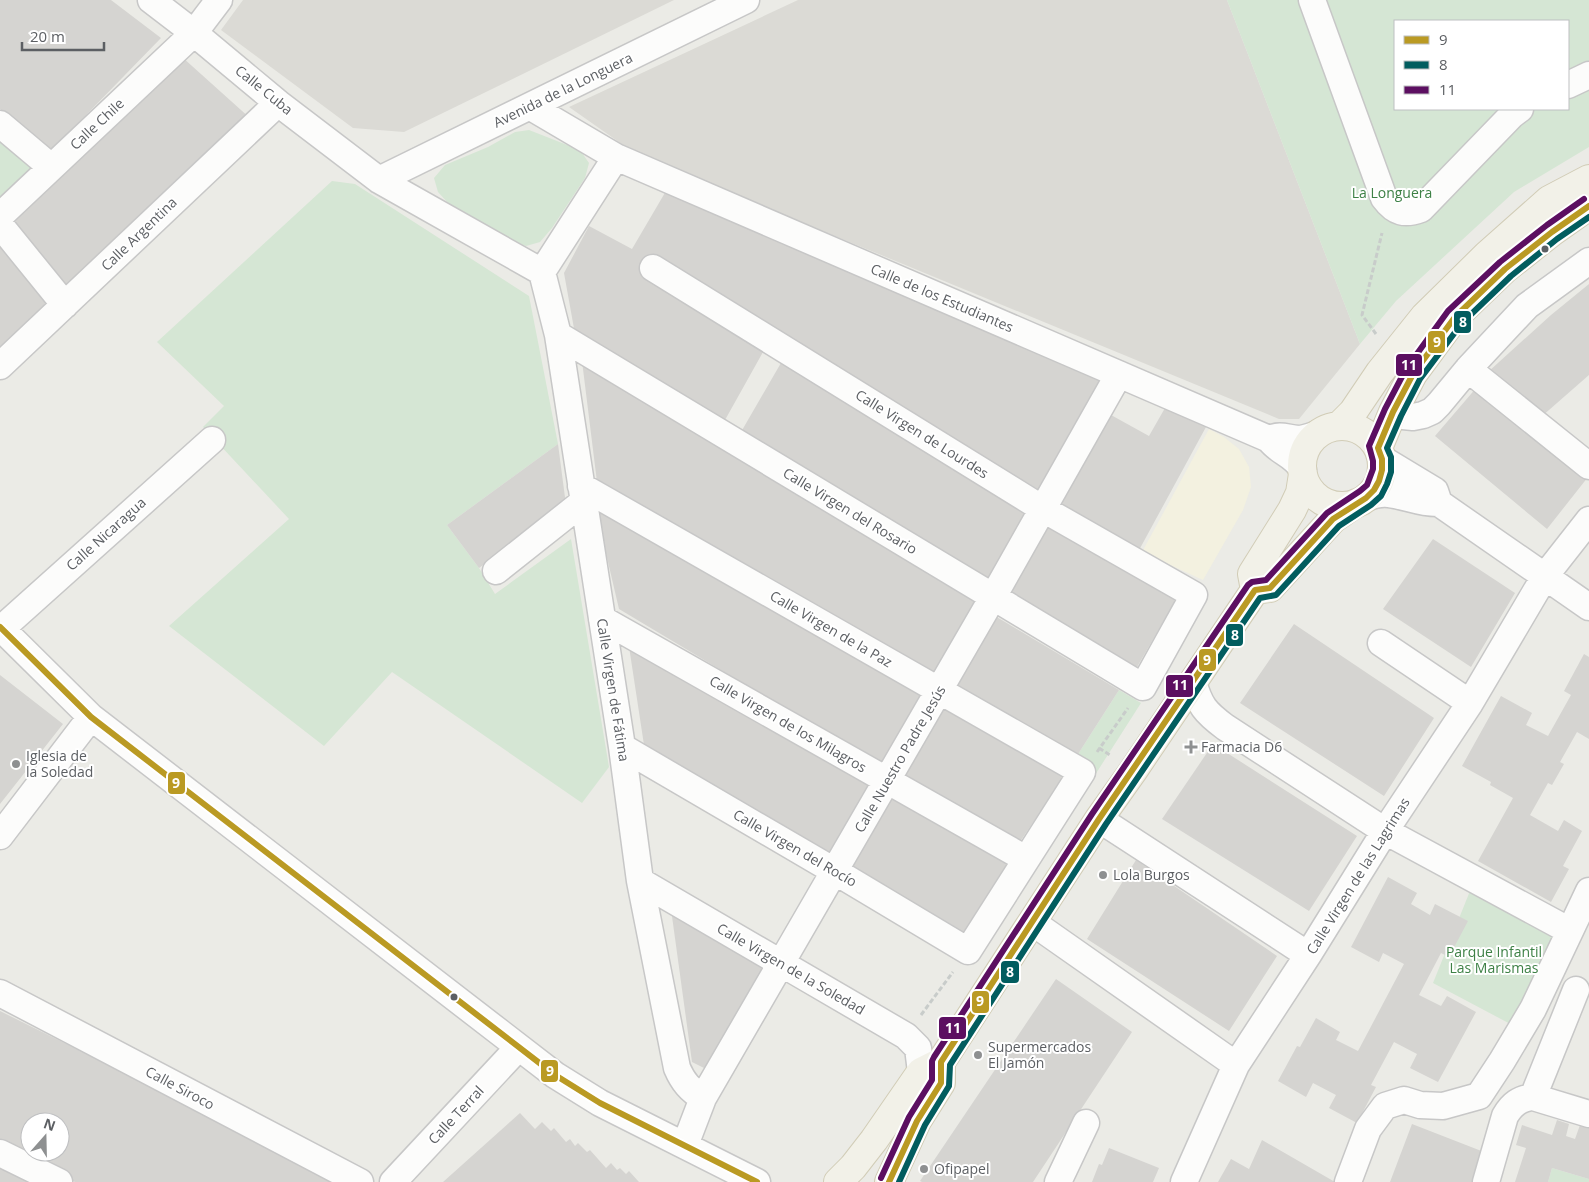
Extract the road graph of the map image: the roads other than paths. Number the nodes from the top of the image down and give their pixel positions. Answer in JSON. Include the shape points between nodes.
{"nodes":[{"id":1,"x":151,"y":0,"type":"edge"},
{"id":2,"x":220,"y":0,"type":"edge"},
{"id":3,"x":746,"y":0,"type":"edge"},
{"id":4,"x":1312,"y":0,"type":"edge"},
{"id":5,"x":194,"y":32,"type":"junction"},
{"id":6,"x":1589,"y":75,"type":"edge"},
{"id":7,"x":1569,"y":85,"type":"edge"},
{"id":8,"x":278,"y":103,"type":"junction"},
{"id":9,"x":530,"y":107,"type":"junction"},
{"id":10,"x":1519,"y":110,"type":"edge"},
{"id":11,"x":0,"y":124,"type":"edge"},
{"id":12,"x":616,"y":157,"type":"junction"},
{"id":13,"x":52,"y":167,"type":"junction"},
{"id":14,"x":1589,"y":179,"type":"edge"},
{"id":15,"x":379,"y":180,"type":"junction"},
{"id":16,"x":1589,"y":206,"type":"edge"},
{"id":17,"x":0,"y":216,"type":"edge"},
{"id":18,"x":0,"y":225,"type":"edge"},
{"id":19,"x":1589,"y":261,"type":"edge"},
{"id":20,"x":653,"y":268,"type":"dead end"},
{"id":21,"x":542,"y":272,"type":"junction"},
{"id":22,"x":65,"y":305,"type":"junction"},
{"id":23,"x":558,"y":335,"type":"junction"},
{"id":24,"x":0,"y":366,"type":"edge"},
{"id":25,"x":1468,"y":369,"type":"junction"},
{"id":26,"x":1118,"y":374,"type":"junction"},
{"id":27,"x":1394,"y":412,"type":"junction"},
{"id":28,"x":1328,"y":430,"type":"junction"},
{"id":29,"x":1269,"y":439,"type":"junction"},
{"id":30,"x":212,"y":440,"type":"dead end"},
{"id":31,"x":1380,"y":453,"type":"junction"},
{"id":32,"x":1589,"y":466,"type":"edge"},
{"id":33,"x":1303,"y":472,"type":"junction"},
{"id":34,"x":582,"y":494,"type":"junction"},
{"id":35,"x":1361,"y":501,"type":"junction"},
{"id":36,"x":1439,"y":503,"type":"junction"},
{"id":37,"x":1043,"y":509,"type":"junction"},
{"id":38,"x":1589,"y":520,"type":"edge"},
{"id":39,"x":496,"y":570,"type":"dead end"},
{"id":40,"x":1545,"y":576,"type":"junction"},
{"id":41,"x":1254,"y":590,"type":"junction"},
{"id":42,"x":994,"y":597,"type":"junction"},
{"id":43,"x":1589,"y":608,"type":"edge"},
{"id":44,"x":602,"y":619,"type":"junction"},
{"id":45,"x":0,"y":628,"type":"edge"},
{"id":46,"x":1381,"y":643,"type":"dead end"},
{"id":47,"x":1193,"y":682,"type":"junction"},
{"id":48,"x":1143,"y":687,"type":"joint"},
{"id":49,"x":939,"y":691,"type":"junction"},
{"id":50,"x":1470,"y":703,"type":"junction"},
{"id":51,"x":91,"y":718,"type":"junction"},
{"id":52,"x":622,"y":747,"type":"junction"},
{"id":53,"x":887,"y":780,"type":"junction"},
{"id":54,"x":1099,"y":819,"type":"junction"},
{"id":55,"x":1385,"y":831,"type":"junction"},
{"id":56,"x":0,"y":836,"type":"edge"},
{"id":57,"x":1026,"y":859,"type":"junction"},
{"id":58,"x":836,"y":872,"type":"junction"},
{"id":59,"x":640,"y":881,"type":"junction"},
{"id":60,"x":1589,"y":891,"type":"edge"},
{"id":61,"x":1032,"y":922,"type":"junction"},
{"id":62,"x":1570,"y":931,"type":"junction"},
{"id":63,"x":1308,"y":955,"type":"junction"},
{"id":64,"x":780,"y":963,"type":"junction"},
{"id":65,"x":1576,"y":990,"type":"dead end"},
{"id":66,"x":0,"y":993,"type":"edge"},
{"id":67,"x":518,"y":1048,"type":"junction"},
{"id":68,"x":1236,"y":1065,"type":"junction"},
{"id":69,"x":931,"y":1067,"type":"junction"},
{"id":70,"x":1533,"y":1097,"type":"junction"},
{"id":71,"x":703,"y":1098,"type":"junction"},
{"id":72,"x":1589,"y":1114,"type":"edge"},
{"id":73,"x":1086,"y":1123,"type":"dead end"},
{"id":74,"x":685,"y":1145,"type":"junction"},
{"id":75,"x":0,"y":1153,"type":"edge"},
{"id":76,"x":59,"y":1182,"type":"edge"},
{"id":77,"x":360,"y":1182,"type":"edge"},
{"id":78,"x":394,"y":1182,"type":"edge"},
{"id":79,"x":758,"y":1182,"type":"edge"},
{"id":80,"x":838,"y":1182,"type":"edge"},
{"id":81,"x":889,"y":1182,"type":"edge"},
{"id":82,"x":1058,"y":1182,"type":"edge"},
{"id":83,"x":1184,"y":1182,"type":"edge"},
{"id":84,"x":1348,"y":1182,"type":"edge"},
{"id":85,"x":1486,"y":1182,"type":"edge"}],
"edges":[{"from":1,"to":5,"type":"street","name":"Calle Cuba"},
{"from":2,"to":5,"type":"street","name":"Calle Chile"},
{"from":3,"to":9,"type":"street","name":"Avenida de la Longuera"},
{"from":4,"to":10,"type":"street","via":[[1384,198],[1396,210],[1405,213],[1422,209]]},
{"from":5,"to":8,"type":"street","name":"Calle Cuba"},
{"from":5,"to":13,"type":"street","name":"Calle Chile"},
{"from":6,"to":7,"type":"street"},
{"from":8,"to":15,"type":"street","name":"Calle Cuba"},
{"from":8,"to":22,"type":"street","name":"Calle Argentina"},
{"from":9,"to":12,"type":"street","name":"Calle de los Estudiantes"},
{"from":9,"to":15,"type":"street","name":"Avenida de la Longuera"},
{"from":11,"to":13,"type":"street"},
{"from":12,"to":21,"type":"street"},
{"from":12,"to":26,"type":"street","name":"Calle de los Estudiantes"},
{"from":13,"to":17,"type":"street","name":"Calle Chile"},
{"from":14,"to":28,"type":"main road","via":[[1549,200],[1488,254],[1424,316],[1353,412]]},
{"from":15,"to":21,"type":"street","name":"Calle Cuba"},
{"from":16,"to":27,"type":"main road","via":[[1505,269],[1455,317],[1413,374]]},
{"from":18,"to":22,"type":"street"},
{"from":19,"to":25,"type":"street","via":[[1527,306]]},
{"from":20,"to":37,"type":"street","name":"Calle Virgen de Lourdes"},
{"from":21,"to":23,"type":"street","name":"Calle Virgen de Fátima"},
{"from":22,"to":24,"type":"street","name":"Calle Argentina"},
{"from":23,"to":34,"type":"street","name":"Calle Virgen de Fátima"},
{"from":23,"to":42,"type":"street","name":"Calle Virgen del Rosario"},
{"from":25,"to":27,"type":"street","via":[[1432,411],[1413,417]]},
{"from":25,"to":32,"type":"street"},
{"from":26,"to":29,"type":"street","name":"Calle de los Estudiantes"},
{"from":26,"to":37,"type":"street","name":"Calle Nuestro Padre Jesús"},
{"from":27,"to":31,"type":"main road"},
{"from":28,"to":29,"type":"street","name":"Calle de los Estudiantes","via":[[1300,439],[1277,436]]},
{"from":28,"to":31,"type":"main road","via":[[1357,428],[1373,440]]},
{"from":28,"to":33,"type":"main road","via":[[1310,442],[1302,463]]},
{"from":29,"to":33,"type":"street","name":"Calle de los Estudiantes","via":[[1275,447],[1296,460]]},
{"from":30,"to":45,"type":"street","name":"Calle Nicaragua"},
{"from":31,"to":35,"type":"main road","via":[[1380,481]]},
{"from":31,"to":36,"type":"street","via":[[1436,491]]},
{"from":33,"to":35,"type":"main road","via":[[1307,485],[1323,500],[1345,506]]},
{"from":33,"to":41,"type":"main road","via":[[1300,493],[1292,510],[1252,574]]},
{"from":34,"to":39,"type":"street"},
{"from":34,"to":44,"type":"street","name":"Calle Virgen de Fátima"},
{"from":34,"to":49,"type":"street","name":"Calle Virgen de la Paz"},
{"from":35,"to":36,"type":"street","via":[[1388,493],[1429,504]]},
{"from":35,"to":41,"type":"main road","via":[[1333,519],[1270,588]]},
{"from":36,"to":40,"type":"street"},
{"from":37,"to":42,"type":"street","name":"Calle Nuestro Padre Jesús"},
{"from":37,"to":48,"type":"street","name":"Calle Virgen de Lourdes","via":[[1194,595]]},
{"from":38,"to":40,"type":"street","name":"Calle Virgen de las Lagrimas"},
{"from":40,"to":43,"type":"street"},
{"from":40,"to":50,"type":"street","name":"Calle Virgen de las Lagrimas"},
{"from":41,"to":47,"type":"main road"},
{"from":42,"to":48,"type":"street","name":"Calle Virgen del Rosario"},
{"from":42,"to":49,"type":"street","name":"Calle Nuestro Padre Jesús"},
{"from":44,"to":52,"type":"street","name":"Calle Virgen de Fátima"},
{"from":44,"to":53,"type":"street","name":"Calle Virgen de los Milagros"},
{"from":45,"to":51,"type":"street"},
{"from":46,"to":50,"type":"street"},
{"from":47,"to":54,"type":"main road"},
{"from":47,"to":55,"type":"street","via":[[1198,700],[1209,716]]},
{"from":49,"to":53,"type":"street","name":"Calle Nuestro Padre Jesús"},
{"from":49,"to":57,"type":"street","name":"Calle Virgen de la Paz","via":[[1082,772]]},
{"from":50,"to":55,"type":"street","name":"Calle Virgen de las Lagrimas"},
{"from":51,"to":56,"type":"street"},
{"from":51,"to":67,"type":"street"},
{"from":52,"to":58,"type":"street","name":"Calle Virgen del Rocío"},
{"from":52,"to":59,"type":"street","name":"Calle Virgen de Fátima"},
{"from":53,"to":57,"type":"street","name":"Calle Virgen de los Milagros"},
{"from":53,"to":58,"type":"street","name":"Calle Nuestro Padre Jesús"},
{"from":54,"to":61,"type":"main road"},
{"from":54,"to":63,"type":"street"},
{"from":55,"to":62,"type":"street"},
{"from":55,"to":63,"type":"street","name":"Calle Virgen de las Lagrimas"},
{"from":57,"to":58,"type":"street","name":"Calle Virgen del Rocío","via":[[968,951]]},
{"from":58,"to":64,"type":"street","name":"Calle Nuestro Padre Jesús"},
{"from":59,"to":64,"type":"street","name":"Calle Virgen de la Soledad"},
{"from":59,"to":71,"type":"street","name":"Calle Virgen de Fátima","via":[[677,1068],[691,1091]]},
{"from":60,"to":62,"type":"street"},
{"from":61,"to":68,"type":"street","via":[[1098,978],[1182,1027]]},
{"from":61,"to":69,"type":"main road"},
{"from":62,"to":84,"type":"street","via":[[1534,1009],[1479,1096],[1443,1106],[1420,1105],[1404,1100],[1385,1106],[1368,1128]]},
{"from":63,"to":68,"type":"street","name":"Calle Virgen de las Lagrimas"},
{"from":64,"to":69,"type":"street","name":"Calle Virgen de la Soledad","via":[[906,1036]]},
{"from":64,"to":71,"type":"street","name":"Calle Nuestro Padre Jesús"},
{"from":65,"to":70,"type":"street"},
{"from":66,"to":77,"type":"street","name":"Calle Siroco"},
{"from":67,"to":74,"type":"street","via":[[600,1103]]},
{"from":67,"to":78,"type":"street","name":"Calle Terral"},
{"from":68,"to":83,"type":"street","name":"Calle Virgen de las Lagrimas"},
{"from":69,"to":80,"type":"main road"},
{"from":69,"to":81,"type":"main road","via":[[941,1083],[917,1121]]},
{"from":70,"to":72,"type":"street"},
{"from":70,"to":85,"type":"street","via":[[1524,1098],[1509,1108]]},
{"from":71,"to":74,"type":"street","name":"Calle Nuestro Padre Jesús"},
{"from":73,"to":82,"type":"street"},
{"from":74,"to":79,"type":"street"},
{"from":75,"to":76,"type":"street"}]}
